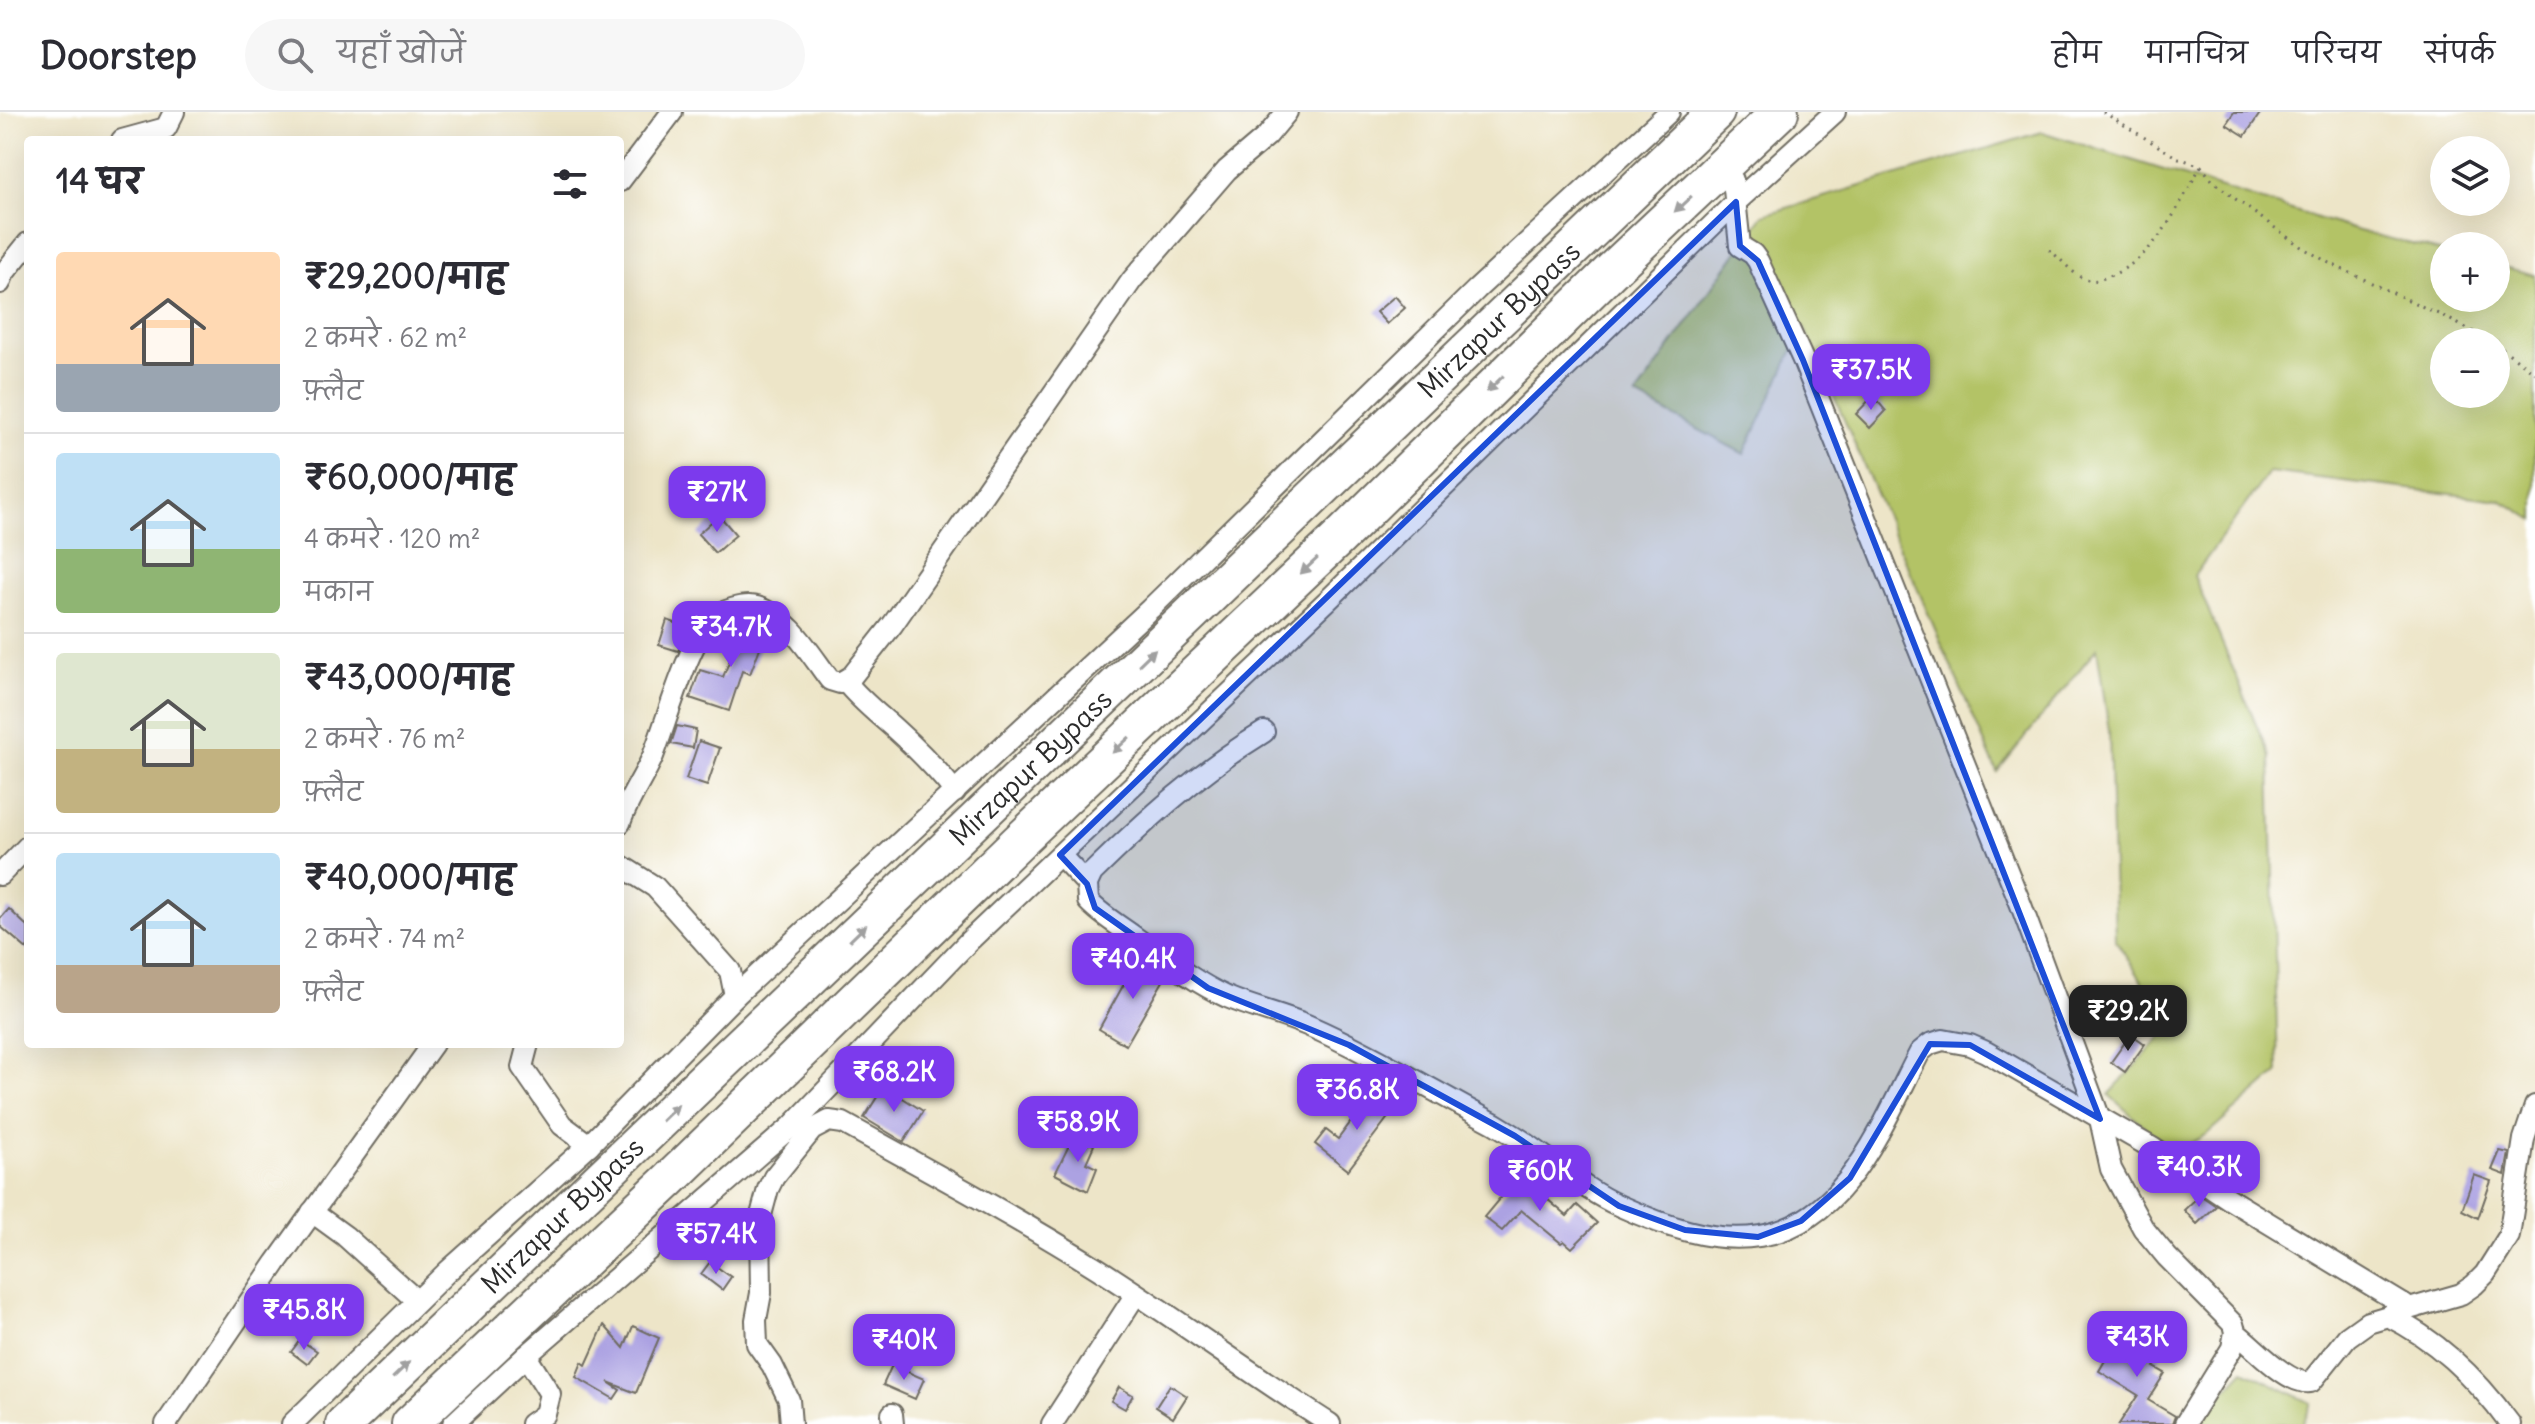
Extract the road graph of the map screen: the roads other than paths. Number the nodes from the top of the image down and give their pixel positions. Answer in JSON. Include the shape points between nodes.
{"nodes":[{"id":1,"x":174,"y":112,"type":"edge"},
{"id":2,"x":672,"y":112,"type":"edge"},
{"id":3,"x":1287,"y":112,"type":"edge"},
{"id":4,"x":1669,"y":112,"type":"edge"},
{"id":5,"x":1716,"y":112,"type":"edge"},
{"id":6,"x":1780,"y":112,"type":"edge"},
{"id":7,"x":1835,"y":112,"type":"edge"},
{"id":8,"x":137,"y":136,"type":"edge"},
{"id":9,"x":624,"y":176,"type":"edge"},
{"id":10,"x":1733,"y":180,"type":"dead end"},
{"id":11,"x":1736,"y":202,"type":"junction"},
{"id":12,"x":24,"y":248,"type":"edge"},
{"id":13,"x":0,"y":283,"type":"edge"},
{"id":14,"x":845,"y":681,"type":"junction"},
{"id":15,"x":1264,"y":732,"type":"dead end"},
{"id":16,"x":955,"y":792,"type":"junction"},
{"id":17,"x":624,"y":812,"type":"edge"},
{"id":18,"x":24,"y":850,"type":"edge"},
{"id":19,"x":1060,"y":855,"type":"junction"},
{"id":20,"x":624,"y":868,"type":"edge"},
{"id":21,"x":0,"y":875,"type":"edge"},
{"id":22,"x":1087,"y":884,"type":"junction"},
{"id":23,"x":735,"y":996,"type":"junction"},
{"id":24,"x":430,"y":1048,"type":"edge"},
{"id":25,"x":527,"y":1048,"type":"edge"},
{"id":26,"x":2535,"y":1106,"type":"edge"},
{"id":27,"x":2100,"y":1119,"type":"junction"},
{"id":28,"x":589,"y":1145,"type":"junction"},
{"id":29,"x":312,"y":1212,"type":"junction"},
{"id":30,"x":1136,"y":1294,"type":"junction"},
{"id":31,"x":417,"y":1301,"type":"junction"},
{"id":32,"x":2396,"y":1311,"type":"junction"},
{"id":33,"x":2235,"y":1332,"type":"junction"},
{"id":34,"x":526,"y":1356,"type":"junction"},
{"id":35,"x":166,"y":1424,"type":"edge"},
{"id":36,"x":292,"y":1424,"type":"edge"},
{"id":37,"x":344,"y":1424,"type":"edge"},
{"id":38,"x":410,"y":1424,"type":"edge"},
{"id":39,"x":453,"y":1424,"type":"edge"},
{"id":40,"x":531,"y":1424,"type":"edge"},
{"id":41,"x":791,"y":1424,"type":"edge"},
{"id":42,"x":1052,"y":1424,"type":"edge"},
{"id":43,"x":1330,"y":1424,"type":"edge"},
{"id":44,"x":2185,"y":1424,"type":"edge"},
{"id":45,"x":2510,"y":1424,"type":"edge"}],
"edges":[{"from":1,"to":8,"type":"street","via":[[166,128]]},
{"from":2,"to":9,"type":"street"},
{"from":3,"to":14,"type":"street","via":[[1227,170],[1132,280],[893,624]]},
{"from":4,"to":16,"type":"street","via":[[1477,289]]},
{"from":37,"to":5,"type":"highway","name":"Mirzapur Bypass","one_way":true},
{"from":6,"to":38,"type":"highway","one_way":true},
{"from":7,"to":11,"type":"street"},
{"from":10,"to":11,"type":"street"},
{"from":11,"to":19,"type":"street"},
{"from":11,"to":27,"type":"street","via":[[1740,246],[1758,261],[1803,360],[2021,905]]},
{"from":12,"to":13,"type":"street"},
{"from":14,"to":16,"type":"street"},
{"from":14,"to":17,"type":"street","via":[[830,680],[776,615],[754,605],[712,619]]},
{"from":15,"to":22,"type":"street","via":[[1202,773],[1092,873]]},
{"from":16,"to":23,"type":"street"},
{"from":18,"to":21,"type":"street"},
{"from":19,"to":22,"type":"street"},
{"from":19,"to":34,"type":"street","via":[[970,940],[792,1126]]},
{"from":20,"to":23,"type":"street","via":[[655,887],[730,971]]},
{"from":22,"to":27,"type":"street","via":[[1088,901],[1095,908],[1208,988],[1349,1045],[1515,1136],[1600,1196],[1685,1230],[1758,1237],[1801,1221],[1850,1178],[1920,1052],[1943,1040],[1986,1052]]},
{"from":23,"to":28,"type":"street"},
{"from":24,"to":29,"type":"street"},
{"from":25,"to":28,"type":"street","via":[[522,1067],[562,1125]]},
{"from":26,"to":32,"type":"street","via":[[2524,1139],[2509,1236],[2485,1274],[2461,1294]]},
{"from":27,"to":32,"type":"street","via":[[2154,1149]]},
{"from":27,"to":33,"type":"street","via":[[2111,1169],[2143,1228]]},
{"from":28,"to":31,"type":"street"},
{"from":29,"to":31,"type":"street"},
{"from":29,"to":35,"type":"street"},
{"from":30,"to":41,"type":"street","via":[[987,1202],[843,1123],[820,1124],[774,1177],[760,1219],[757,1344],[789,1400]]},
{"from":30,"to":42,"type":"street"},
{"from":30,"to":43,"type":"street"},
{"from":31,"to":36,"type":"street"},
{"from":32,"to":33,"type":"street","via":[[2347,1337],[2315,1377],[2303,1383],[2288,1377]]},
{"from":32,"to":45,"type":"street","via":[[2477,1383]]},
{"from":33,"to":44,"type":"street","via":[[2232,1348]]},
{"from":34,"to":39,"type":"street"},
{"from":34,"to":40,"type":"street","via":[[550,1394],[545,1414]]}]}
